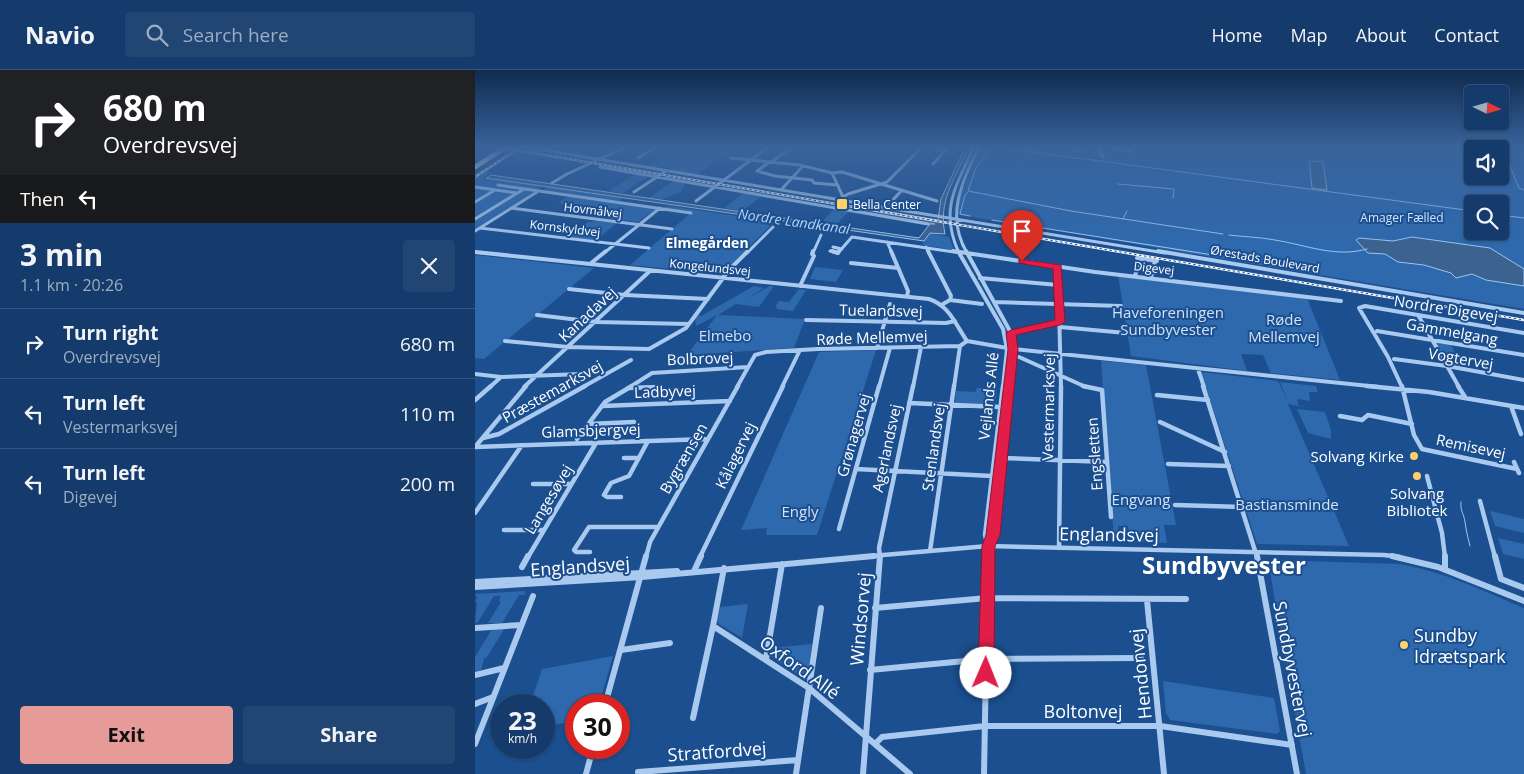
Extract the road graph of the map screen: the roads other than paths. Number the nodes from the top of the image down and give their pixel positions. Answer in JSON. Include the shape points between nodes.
{"nodes":[{"id":1,"x":556,"y":180,"type":"edge"},
{"id":2,"x":652,"y":180,"type":"edge"},
{"id":3,"x":671,"y":180,"type":"edge"},
{"id":4,"x":723,"y":180,"type":"joint"},
{"id":5,"x":791,"y":180,"type":"edge"},
{"id":6,"x":810,"y":180,"type":"edge"},
{"id":7,"x":835,"y":180,"type":"edge"},
{"id":8,"x":871,"y":180,"type":"edge"},
{"id":9,"x":889,"y":180,"type":"edge"},
{"id":10,"x":961,"y":180,"type":"edge"},
{"id":11,"x":964,"y":180,"type":"edge"},
{"id":12,"x":552,"y":183,"type":"dead end"},
{"id":13,"x":883,"y":183,"type":"junction"},
{"id":14,"x":838,"y":185,"type":"junction"},
{"id":15,"x":475,"y":187,"type":"edge"},
{"id":16,"x":715,"y":188,"type":"junction"},
{"id":17,"x":524,"y":189,"type":"junction"},
{"id":18,"x":495,"y":190,"type":"junction"},
{"id":19,"x":781,"y":190,"type":"junction"},
{"id":20,"x":902,"y":190,"type":"junction"},
{"id":21,"x":539,"y":191,"type":"junction"},
{"id":22,"x":634,"y":192,"type":"dead end"},
{"id":23,"x":517,"y":193,"type":"junction"},
{"id":24,"x":841,"y":198,"type":"junction"},
{"id":25,"x":937,"y":200,"type":"dead end"},
{"id":26,"x":696,"y":201,"type":"dead end"},
{"id":27,"x":475,"y":202,"type":"edge"},
{"id":28,"x":890,"y":203,"type":"dead end"},
{"id":29,"x":511,"y":208,"type":"junction"},
{"id":30,"x":660,"y":208,"type":"junction"},
{"id":31,"x":691,"y":213,"type":"dead end"},
{"id":32,"x":952,"y":218,"type":"junction"},
{"id":33,"x":475,"y":219,"type":"edge"},
{"id":34,"x":928,"y":224,"type":"dead end"},
{"id":35,"x":639,"y":225,"type":"junction"},
{"id":36,"x":773,"y":227,"type":"dead end"},
{"id":37,"x":480,"y":228,"type":"junction"},
{"id":38,"x":672,"y":229,"type":"dead end"},
{"id":39,"x":475,"y":231,"type":"edge"},
{"id":40,"x":821,"y":235,"type":"dead end"},
{"id":41,"x":887,"y":242,"type":"junction"},
{"id":42,"x":615,"y":243,"type":"junction"},
{"id":43,"x":833,"y":247,"type":"dead end"},
{"id":44,"x":926,"y":247,"type":"junction"},
{"id":45,"x":649,"y":248,"type":"dead end"},
{"id":46,"x":842,"y":248,"type":"junction"},
{"id":47,"x":475,"y":252,"type":"edge"},
{"id":48,"x":830,"y":252,"type":"dead end"},
{"id":49,"x":959,"y":252,"type":"junction"},
{"id":50,"x":966,"y":253,"type":"junction"},
{"id":51,"x":851,"y":263,"type":"dead end"},
{"id":52,"x":590,"y":264,"type":"junction"},
{"id":53,"x":1057,"y":267,"type":"junction"},
{"id":54,"x":898,"y":268,"type":"junction"},
{"id":55,"x":651,"y":270,"type":"junction"},
{"id":56,"x":1135,"y":276,"type":"junction"},
{"id":57,"x":724,"y":278,"type":"junction"},
{"id":58,"x":980,"y":278,"type":"junction"},
{"id":59,"x":1151,"y":278,"type":"junction"},
{"id":60,"x":1058,"y":285,"type":"junction"},
{"id":61,"x":800,"y":286,"type":"junction"},
{"id":62,"x":569,"y":289,"type":"dead end"},
{"id":63,"x":625,"y":295,"type":"junction"},
{"id":64,"x":907,"y":297,"type":"junction"},
{"id":65,"x":708,"y":299,"type":"junction"},
{"id":66,"x":950,"y":300,"type":"junction"},
{"id":67,"x":1341,"y":301,"type":"dead end"},
{"id":68,"x":995,"y":302,"type":"junction"},
{"id":69,"x":890,"y":304,"type":"dead end"},
{"id":70,"x":943,"y":304,"type":"junction"},
{"id":71,"x":982,"y":304,"type":"dead end"},
{"id":72,"x":1059,"y":305,"type":"junction"},
{"id":73,"x":1121,"y":306,"type":"dead end"},
{"id":74,"x":1365,"y":306,"type":"joint"},
{"id":75,"x":1524,"y":313,"type":"edge"},
{"id":76,"x":537,"y":315,"type":"dead end"},
{"id":77,"x":1418,"y":315,"type":"junction"},
{"id":78,"x":806,"y":320,"type":"dead end"},
{"id":79,"x":885,"y":321,"type":"junction"},
{"id":80,"x":955,"y":321,"type":"junction"},
{"id":81,"x":596,"y":322,"type":"junction"},
{"id":82,"x":689,"y":324,"type":"junction"},
{"id":83,"x":1060,"y":325,"type":"junction"},
{"id":84,"x":1377,"y":331,"type":"dead end"},
{"id":85,"x":1011,"y":333,"type":"junction"},
{"id":86,"x":1126,"y":333,"type":"dead end"},
{"id":87,"x":1524,"y":333,"type":"edge"},
{"id":88,"x":1431,"y":339,"type":"junction"},
{"id":89,"x":505,"y":341,"type":"dead end"},
{"id":90,"x":967,"y":341,"type":"junction"},
{"id":91,"x":960,"y":346,"type":"junction"},
{"id":92,"x":568,"y":347,"type":"junction"},
{"id":93,"x":921,"y":347,"type":"junction"},
{"id":94,"x":877,"y":348,"type":"junction"},
{"id":95,"x":890,"y":348,"type":"junction"},
{"id":96,"x":1007,"y":348,"type":"junction"},
{"id":97,"x":1013,"y":349,"type":"junction"},
{"id":98,"x":799,"y":350,"type":"junction"},
{"id":99,"x":1059,"y":353,"type":"junction"},
{"id":100,"x":755,"y":355,"type":"joint"},
{"id":101,"x":1524,"y":355,"type":"edge"},
{"id":102,"x":1019,"y":357,"type":"dead end"},
{"id":103,"x":1394,"y":359,"type":"dead end"},
{"id":104,"x":631,"y":360,"type":"dead end"},
{"id":105,"x":1447,"y":366,"type":"junction"},
{"id":106,"x":748,"y":368,"type":"junction"},
{"id":107,"x":1198,"y":368,"type":"junction"},
{"id":108,"x":475,"y":374,"type":"edge"},
{"id":109,"x":582,"y":374,"type":"dead end"},
{"id":110,"x":538,"y":375,"type":"junction"},
{"id":111,"x":1060,"y":376,"type":"junction"},
{"id":112,"x":501,"y":378,"type":"junction"},
{"id":113,"x":1524,"y":380,"type":"edge"},
{"id":114,"x":659,"y":387,"type":"dead end"},
{"id":115,"x":627,"y":388,"type":"junction"},
{"id":116,"x":1405,"y":390,"type":"junction"},
{"id":117,"x":1157,"y":395,"type":"dead end"},
{"id":118,"x":1465,"y":397,"type":"junction"},
{"id":119,"x":475,"y":400,"type":"edge"},
{"id":120,"x":1208,"y":400,"type":"junction"},
{"id":121,"x":730,"y":401,"type":"junction"},
{"id":122,"x":909,"y":403,"type":"junction"},
{"id":123,"x":951,"y":405,"type":"junction"},
{"id":124,"x":602,"y":406,"type":"junction"},
{"id":125,"x":1511,"y":406,"type":"junction"},
{"id":126,"x":1000,"y":407,"type":"junction"},
{"id":127,"x":1524,"y":408,"type":"edge"},
{"id":128,"x":1340,"y":416,"type":"dead end"},
{"id":129,"x":634,"y":422,"type":"dead end"},
{"id":130,"x":1160,"y":422,"type":"dead end"},
{"id":131,"x":589,"y":424,"type":"junction"},
{"id":132,"x":1412,"y":424,"type":"junction"},
{"id":133,"x":1521,"y":434,"type":"dead end"},
{"id":134,"x":483,"y":438,"type":"junction"},
{"id":135,"x":577,"y":439,"type":"dead end"},
{"id":136,"x":708,"y":439,"type":"junction"},
{"id":137,"x":648,"y":441,"type":"junction"},
{"id":138,"x":596,"y":443,"type":"junction"},
{"id":139,"x":523,"y":445,"type":"junction"},
{"id":140,"x":475,"y":447,"type":"edge"},
{"id":141,"x":1225,"y":452,"type":"junction"},
{"id":142,"x":624,"y":458,"type":"dead end"},
{"id":143,"x":639,"y":458,"type":"junction"},
{"id":144,"x":1002,"y":458,"type":"junction"},
{"id":145,"x":1060,"y":461,"type":"junction"},
{"id":146,"x":1107,"y":462,"type":"junction"},
{"id":147,"x":1514,"y":462,"type":"dead end"},
{"id":148,"x":1168,"y":464,"type":"dead end"},
{"id":149,"x":1229,"y":466,"type":"junction"},
{"id":150,"x":856,"y":469,"type":"junction"},
{"id":151,"x":894,"y":471,"type":"junction"},
{"id":152,"x":941,"y":473,"type":"junction"},
{"id":153,"x":992,"y":476,"type":"junction"},
{"id":154,"x":1427,"y":476,"type":"dead end"},
{"id":155,"x":533,"y":484,"type":"dead end"},
{"id":156,"x":571,"y":484,"type":"junction"},
{"id":157,"x":621,"y":497,"type":"dead end"},
{"id":158,"x":1480,"y":501,"type":"dead end"},
{"id":159,"x":1175,"y":505,"type":"dead end"},
{"id":160,"x":1242,"y":507,"type":"junction"},
{"id":161,"x":475,"y":513,"type":"edge"},
{"id":162,"x":1111,"y":517,"type":"dead end"},
{"id":163,"x":658,"y":527,"type":"junction"},
{"id":164,"x":839,"y":529,"type":"dead end"},
{"id":165,"x":504,"y":530,"type":"dead end"},
{"id":166,"x":544,"y":530,"type":"junction"},
{"id":167,"x":988,"y":546,"type":"junction"},
{"id":168,"x":1059,"y":548,"type":"junction"},
{"id":169,"x":930,"y":551,"type":"junction"},
{"id":170,"x":590,"y":552,"type":"dead end"},
{"id":171,"x":1256,"y":552,"type":"junction"},
{"id":172,"x":880,"y":555,"type":"junction"},
{"id":173,"x":782,"y":564,"type":"junction"},
{"id":174,"x":522,"y":567,"type":"dead end"},
{"id":175,"x":724,"y":568,"type":"junction"},
{"id":176,"x":1445,"y":568,"type":"junction"},
{"id":177,"x":694,"y":571,"type":"junction"},
{"id":178,"x":643,"y":574,"type":"junction"},
{"id":179,"x":475,"y":582,"type":"edge"},
{"id":180,"x":475,"y":587,"type":"edge"},
{"id":181,"x":1524,"y":588,"type":"edge"},
{"id":182,"x":533,"y":596,"type":"dead end"},
{"id":183,"x":987,"y":598,"type":"junction"},
{"id":184,"x":1186,"y":599,"type":"dead end"},
{"id":185,"x":1147,"y":600,"type":"junction"},
{"id":186,"x":1524,"y":600,"type":"edge"},
{"id":187,"x":821,"y":608,"type":"dead end"},
{"id":188,"x":875,"y":608,"type":"junction"},
{"id":189,"x":521,"y":625,"type":"junction"},
{"id":190,"x":713,"y":626,"type":"junction"},
{"id":191,"x":475,"y":628,"type":"edge"},
{"id":192,"x":671,"y":643,"type":"dead end"},
{"id":193,"x":621,"y":650,"type":"junction"},
{"id":194,"x":1141,"y":658,"type":"dead end"},
{"id":195,"x":766,"y":659,"type":"junction"},
{"id":196,"x":986,"y":659,"type":"junction"},
{"id":197,"x":504,"y":668,"type":"junction"},
{"id":198,"x":870,"y":670,"type":"junction"},
{"id":199,"x":475,"y":675,"type":"edge"},
{"id":200,"x":809,"y":688,"type":"junction"},
{"id":201,"x":494,"y":694,"type":"edge"},
{"id":202,"x":608,"y":694,"type":"edge"},
{"id":203,"x":490,"y":698,"type":"edge"},
{"id":204,"x":475,"y":704,"type":"edge"},
{"id":205,"x":490,"y":704,"type":"edge"},
{"id":206,"x":693,"y":718,"type":"dead end"},
{"id":207,"x":985,"y":726,"type":"junction"},
{"id":208,"x":1160,"y":726,"type":"junction"},
{"id":209,"x":477,"y":732,"type":"edge"},
{"id":210,"x":866,"y":736,"type":"junction"},
{"id":211,"x":475,"y":744,"type":"edge"},
{"id":212,"x":875,"y":744,"type":"junction"},
{"id":213,"x":1292,"y":745,"type":"junction"},
{"id":214,"x":590,"y":759,"type":"edge"},
{"id":215,"x":798,"y":760,"type":"junction"},
{"id":216,"x":637,"y":772,"type":"dead end"},
{"id":217,"x":586,"y":774,"type":"edge"},
{"id":218,"x":796,"y":774,"type":"edge"},
{"id":219,"x":863,"y":774,"type":"edge"},
{"id":220,"x":910,"y":774,"type":"edge"},
{"id":221,"x":984,"y":774,"type":"edge"},
{"id":222,"x":1164,"y":774,"type":"edge"},
{"id":223,"x":1297,"y":774,"type":"edge"}],
"edges":[{"from":1,"to":12,"type":"street"},
{"from":2,"to":22,"type":"street"},
{"from":3,"to":16,"type":"street"},
{"from":4,"to":16,"type":"street"},
{"from":4,"to":19,"type":"street","name":"Ørestads Boulevard"},
{"from":5,"to":19,"type":"street"},
{"from":6,"to":14,"type":"street"},
{"from":7,"to":14,"type":"street"},
{"from":8,"to":13,"type":"street"},
{"from":9,"to":13,"type":"street"},
{"from":10,"to":32,"type":"street","name":"Vejlands Allé","via":[[950,204]]},
{"from":11,"to":32,"type":"street","name":"Vejlands Allé"},
{"from":13,"to":20,"type":"street"},
{"from":13,"to":24,"type":"street"},
{"from":14,"to":24,"type":"street"},
{"from":15,"to":18,"type":"street"},
{"from":16,"to":26,"type":"street"},
{"from":16,"to":34,"type":"street"},
{"from":17,"to":18,"type":"street","via":[[500,186]]},
{"from":17,"to":21,"type":"street"},
{"from":17,"to":23,"type":"street"},
{"from":18,"to":23,"type":"street"},
{"from":18,"to":27,"type":"street"},
{"from":19,"to":24,"type":"street","name":"Ørestads Boulevard"},
{"from":20,"to":25,"type":"street"},
{"from":20,"to":28,"type":"street"},
{"from":21,"to":29,"type":"street"},
{"from":21,"to":30,"type":"street"},
{"from":23,"to":33,"type":"street"},
{"from":24,"to":32,"type":"street","name":"Ørestads Boulevard"},
{"from":29,"to":35,"type":"street","name":"Hovmålvej"},
{"from":29,"to":37,"type":"street"},
{"from":30,"to":31,"type":"street"},
{"from":30,"to":35,"type":"street"},
{"from":32,"to":49,"type":"street","name":"Vejlands Allé","via":[[953,238]]},
{"from":32,"to":50,"type":"street","name":"Vejlands Allé"},
{"from":32,"to":75,"type":"street","name":"Ørestads Boulevard"},
{"from":35,"to":38,"type":"street","name":"Hovmålvej"},
{"from":35,"to":42,"type":"street"},
{"from":36,"to":57,"type":"street"},
{"from":37,"to":39,"type":"street"},
{"from":37,"to":42,"type":"street","name":"Kornskyldvej"},
{"from":40,"to":61,"type":"street"},
{"from":41,"to":44,"type":"street","name":"Digevej"},
{"from":41,"to":46,"type":"street","name":"Digevej","via":[[852,237]]},
{"from":41,"to":54,"type":"street"},
{"from":42,"to":45,"type":"street","name":"Kornskyldvej"},
{"from":42,"to":52,"type":"street"},
{"from":43,"to":46,"type":"street"},
{"from":44,"to":49,"type":"street","name":"Digevej"},
{"from":44,"to":66,"type":"street","via":[[951,296]]},
{"from":46,"to":48,"type":"street","via":[[839,253]]},
{"from":47,"to":52,"type":"street","name":"Kongelundsvej"},
{"from":49,"to":50,"type":"street","name":"Digevej"},
{"from":49,"to":96,"type":"street","name":"Vejlands Allé","via":[[1002,326]]},
{"from":50,"to":53,"type":"street","name":"Digevej"},
{"from":50,"to":58,"type":"street","name":"Vejlands Allé"},
{"from":51,"to":54,"type":"street"},
{"from":52,"to":55,"type":"street","name":"Kongelundsvej"},
{"from":53,"to":56,"type":"street","name":"Digevej"},
{"from":53,"to":60,"type":"street","name":"Vestermarksvej"},
{"from":54,"to":64,"type":"street","via":[[908,291]]},
{"from":55,"to":57,"type":"street","name":"Kongelundsvej"},
{"from":55,"to":63,"type":"street","name":"Kanadavej"},
{"from":56,"to":59,"type":"street","name":"Digevej"},
{"from":56,"to":59,"type":"street","via":[[1138,258],[1156,261]]},
{"from":57,"to":61,"type":"street","name":"Kongelundsvej"},
{"from":57,"to":65,"type":"street"},
{"from":58,"to":60,"type":"street"},
{"from":58,"to":68,"type":"street","name":"Vejlands Allé"},
{"from":59,"to":67,"type":"street","name":"Digevej"},
{"from":60,"to":72,"type":"street","name":"Vestermarksvej"},
{"from":61,"to":64,"type":"street","name":"Kongelundsvej"},
{"from":62,"to":63,"type":"street"},
{"from":63,"to":65,"type":"street"},
{"from":63,"to":81,"type":"street","name":"Kanadavej"},
{"from":64,"to":70,"type":"street","name":"Kongelundsvej"},
{"from":65,"to":82,"type":"street"},
{"from":66,"to":70,"type":"street"},
{"from":66,"to":71,"type":"street"},
{"from":68,"to":72,"type":"street"},
{"from":68,"to":85,"type":"street","name":"Vejlands Allé"},
{"from":69,"to":79,"type":"street"},
{"from":70,"to":80,"type":"street"},
{"from":72,"to":73,"type":"street"},
{"from":72,"to":83,"type":"street","name":"Vestermarksvej"},
{"from":74,"to":77,"type":"street","name":"Nordre Digevej"},
{"from":74,"to":116,"type":"street","name":"Remisevej","via":[[1359,308]]},
{"from":76,"to":81,"type":"street"},
{"from":77,"to":87,"type":"street","name":"Nordre Digevej"},
{"from":77,"to":88,"type":"street"},
{"from":78,"to":79,"type":"street","name":"Tuelandsvej"},
{"from":79,"to":80,"type":"street","name":"Tuelandsvej"},
{"from":79,"to":94,"type":"street"},
{"from":80,"to":90,"type":"street"},
{"from":81,"to":82,"type":"street"},
{"from":81,"to":92,"type":"street","name":"Kanadavej"},
{"from":82,"to":92,"type":"street","via":[[649,349]]},
{"from":83,"to":85,"type":"street"},
{"from":83,"to":86,"type":"street"},
{"from":83,"to":99,"type":"street","name":"Vestermarksvej"},
{"from":84,"to":88,"type":"street","name":"Gammelgang"},
{"from":85,"to":97,"type":"street","name":"Vejlands Allé"},
{"from":88,"to":101,"type":"street","name":"Gammelgang"},
{"from":88,"to":105,"type":"street"},
{"from":89,"to":92,"type":"street"},
{"from":90,"to":91,"type":"street"},
{"from":90,"to":96,"type":"street"},
{"from":91,"to":93,"type":"street","name":"Røde Mellemvej"},
{"from":91,"to":123,"type":"street","name":"Stenlandsvej"},
{"from":92,"to":110,"type":"street","name":"Kanadavej"},
{"from":93,"to":95,"type":"street","name":"Røde Mellemvej"},
{"from":93,"to":122,"type":"street","name":"Agerlandsvej"},
{"from":94,"to":95,"type":"street","name":"Røde Mellemvej"},
{"from":94,"to":98,"type":"street","name":"Røde Mellemvej"},
{"from":95,"to":150,"type":"street","name":"Grønagervej"},
{"from":96,"to":97,"type":"street"},
{"from":96,"to":126,"type":"street","name":"Vejlands Allé"},
{"from":97,"to":99,"type":"street"},
{"from":97,"to":144,"type":"street","name":"Vejlands Allé"},
{"from":98,"to":100,"type":"street","name":"Røde Mellemvej"},
{"from":98,"to":177,"type":"street","name":"Kålagervej"},
{"from":99,"to":107,"type":"street"},
{"from":99,"to":111,"type":"street","name":"Vestermarksvej"},
{"from":100,"to":106,"type":"street","name":"Bygrænsen"},
{"from":102,"to":111,"type":"street"},
{"from":103,"to":105,"type":"street","name":"Vogtervej"},
{"from":104,"to":134,"type":"street","name":"Præstemarksvej","via":[[499,434]]},
{"from":105,"to":113,"type":"street","name":"Vogtervej"},
{"from":105,"to":118,"type":"street"},
{"from":106,"to":115,"type":"street","name":"Bolbrovej","via":[[659,371]]},
{"from":106,"to":121,"type":"street","name":"Bygrænsen"},
{"from":107,"to":116,"type":"street"},
{"from":107,"to":120,"type":"street","name":"Sundbyvestervej"},
{"from":108,"to":112,"type":"street"},
{"from":109,"to":110,"type":"street"},
{"from":110,"to":112,"type":"street"},
{"from":110,"to":134,"type":"street","name":"Kanadavej","via":[[516,396]]},
{"from":111,"to":145,"type":"street","name":"Vestermarksvej"},
{"from":111,"to":146,"type":"street","name":"Engsletten","via":[[1086,388],[1102,390]]},
{"from":112,"to":119,"type":"street"},
{"from":114,"to":115,"type":"street","name":"Bolbrovej"},
{"from":115,"to":124,"type":"street","name":"Bolbrovej"},
{"from":116,"to":118,"type":"street"},
{"from":116,"to":132,"type":"street","name":"Remisevej"},
{"from":117,"to":120,"type":"street"},
{"from":118,"to":125,"type":"street"},
{"from":120,"to":141,"type":"street","name":"Sundbyvestervej"},
{"from":121,"to":124,"type":"street","name":"Ladbyvej"},
{"from":121,"to":136,"type":"street","name":"Bygrænsen"},
{"from":122,"to":123,"type":"street"},
{"from":122,"to":151,"type":"street","name":"Agerlandsvej"},
{"from":123,"to":126,"type":"street"},
{"from":123,"to":152,"type":"street","name":"Stenlandsvej"},
{"from":124,"to":131,"type":"street","name":"Bolbrovej"},
{"from":125,"to":127,"type":"street"},
{"from":125,"to":133,"type":"street"},
{"from":126,"to":153,"type":"street","name":"Vejlands Allé"},
{"from":128,"to":132,"type":"street","via":[[1361,420],[1368,415]]},
{"from":129,"to":131,"type":"street","name":"Ladbyvej"},
{"from":130,"to":141,"type":"street"},
{"from":131,"to":135,"type":"street","name":"Bolbrovej"},
{"from":132,"to":147,"type":"street","name":"Remisevej","via":[[1415,439],[1422,449],[1518,471]]},
{"from":134,"to":140,"type":"street","name":"Kanadavej"},
{"from":136,"to":137,"type":"street","name":"Glamsbjergvej"},
{"from":136,"to":163,"type":"street","name":"Bygrænsen"},
{"from":137,"to":138,"type":"street","name":"Glamsbjergvej"},
{"from":137,"to":143,"type":"street"},
{"from":138,"to":139,"type":"street","name":"Glamsbjergvej"},
{"from":138,"to":156,"type":"street","name":"Langesøvej"},
{"from":139,"to":140,"type":"street","name":"Glamsbjergvej"},
{"from":139,"to":161,"type":"street"},
{"from":141,"to":149,"type":"street","name":"Sundbyvestervej"},
{"from":142,"to":143,"type":"street"},
{"from":143,"to":157,"type":"street","via":[[629,476],[611,483],[605,495]]},
{"from":144,"to":145,"type":"street"},
{"from":144,"to":167,"type":"street","name":"Vejlands Allé","via":[[993,535]]},
{"from":145,"to":146,"type":"street"},
{"from":145,"to":168,"type":"street","name":"Vestermarksvej"},
{"from":146,"to":162,"type":"street","name":"Engsletten"},
{"from":148,"to":149,"type":"street"},
{"from":149,"to":160,"type":"street","name":"Sundbyvestervej"},
{"from":150,"to":151,"type":"street"},
{"from":150,"to":164,"type":"street","name":"Grønagervej"},
{"from":151,"to":152,"type":"street"},
{"from":151,"to":172,"type":"street","name":"Agerlandsvej"},
{"from":152,"to":153,"type":"street"},
{"from":152,"to":169,"type":"street","name":"Stenlandsvej"},
{"from":153,"to":167,"type":"street","name":"Vejlands Allé","via":[[985,535]]},
{"from":154,"to":176,"type":"street"},
{"from":155,"to":156,"type":"street"},
{"from":156,"to":166,"type":"street","name":"Langesøvej"},
{"from":158,"to":181,"type":"street","via":[[1501,579]]},
{"from":159,"to":160,"type":"street"},
{"from":160,"to":171,"type":"street","name":"Sundbyvestervej"},
{"from":163,"to":170,"type":"street","via":[[589,527],[574,550]]},
{"from":163,"to":178,"type":"street","name":"Bygrænsen","via":[[650,542]]},
{"from":165,"to":166,"type":"street"},
{"from":166,"to":174,"type":"street","name":"Langesøvej"},
{"from":167,"to":168,"type":"street","name":"Englandsvej"},
{"from":167,"to":169,"type":"street","name":"Englandsvej"},
{"from":167,"to":183,"type":"street","name":"Vejlands Allé"},
{"from":168,"to":171,"type":"street","name":"Englandsvej"},
{"from":169,"to":172,"type":"street","name":"Englandsvej"},
{"from":171,"to":176,"type":"street","name":"Englandsvej","via":[[1384,555]]},
{"from":171,"to":213,"type":"street","name":"Sundbyvestervej"},
{"from":172,"to":173,"type":"street","name":"Englandsvej"},
{"from":172,"to":188,"type":"street","name":"Windsorvej"},
{"from":173,"to":175,"type":"street","name":"Englandsvej"},
{"from":173,"to":195,"type":"street"},
{"from":175,"to":177,"type":"street","name":"Englandsvej"},
{"from":175,"to":190,"type":"street"},
{"from":176,"to":186,"type":"street","name":"Englandsvej"},
{"from":177,"to":178,"type":"street","name":"Englandsvej"},
{"from":178,"to":179,"type":"street","name":"Englandsvej"},
{"from":178,"to":180,"type":"street","name":"Englandsvej"},
{"from":178,"to":193,"type":"street","name":"Bygrænsen"},
{"from":182,"to":189,"type":"street"},
{"from":183,"to":185,"type":"street"},
{"from":183,"to":188,"type":"street"},
{"from":183,"to":196,"type":"street","name":"Vejlands Allé"},
{"from":184,"to":185,"type":"street"},
{"from":185,"to":208,"type":"street","name":"Hendonvej"},
{"from":187,"to":200,"type":"street"},
{"from":188,"to":198,"type":"street","name":"Windsorvej"},
{"from":189,"to":191,"type":"street"},
{"from":189,"to":197,"type":"street"},
{"from":190,"to":195,"type":"street","name":"Oxford Allé"},
{"from":190,"to":206,"type":"street"},
{"from":192,"to":193,"type":"street"},
{"from":193,"to":202,"type":"street","name":"Bygrænsen"},
{"from":194,"to":196,"type":"street"},
{"from":195,"to":200,"type":"street","name":"Oxford Allé"},
{"from":196,"to":198,"type":"street"},
{"from":196,"to":207,"type":"street","name":"Vejlands Allé"},
{"from":197,"to":199,"type":"street"},
{"from":197,"to":201,"type":"street"},
{"from":198,"to":210,"type":"street","name":"Windsorvej"},
{"from":200,"to":210,"type":"street","name":"Oxford Allé"},
{"from":200,"to":215,"type":"street"},
{"from":203,"to":204,"type":"street"},
{"from":205,"to":209,"type":"street"},
{"from":207,"to":208,"type":"street","name":"Boltonvej"},
{"from":207,"to":212,"type":"street","name":"Boltonvej","via":[[882,738]]},
{"from":207,"to":221,"type":"street","name":"Vejlands Allé"},
{"from":208,"to":213,"type":"street","name":"Boltonvej"},
{"from":208,"to":222,"type":"street","name":"Hendonvej"},
{"from":209,"to":211,"type":"street"},
{"from":210,"to":212,"type":"street","name":"Oxford Allé"},
{"from":210,"to":219,"type":"street","name":"Windsorvej"},
{"from":212,"to":220,"type":"street","name":"Oxford Allé"},
{"from":213,"to":223,"type":"street","name":"Sundbyvestervej"},
{"from":214,"to":217,"type":"street"},
{"from":215,"to":216,"type":"street","name":"Stratfordvej"},
{"from":215,"to":218,"type":"street"}]}
